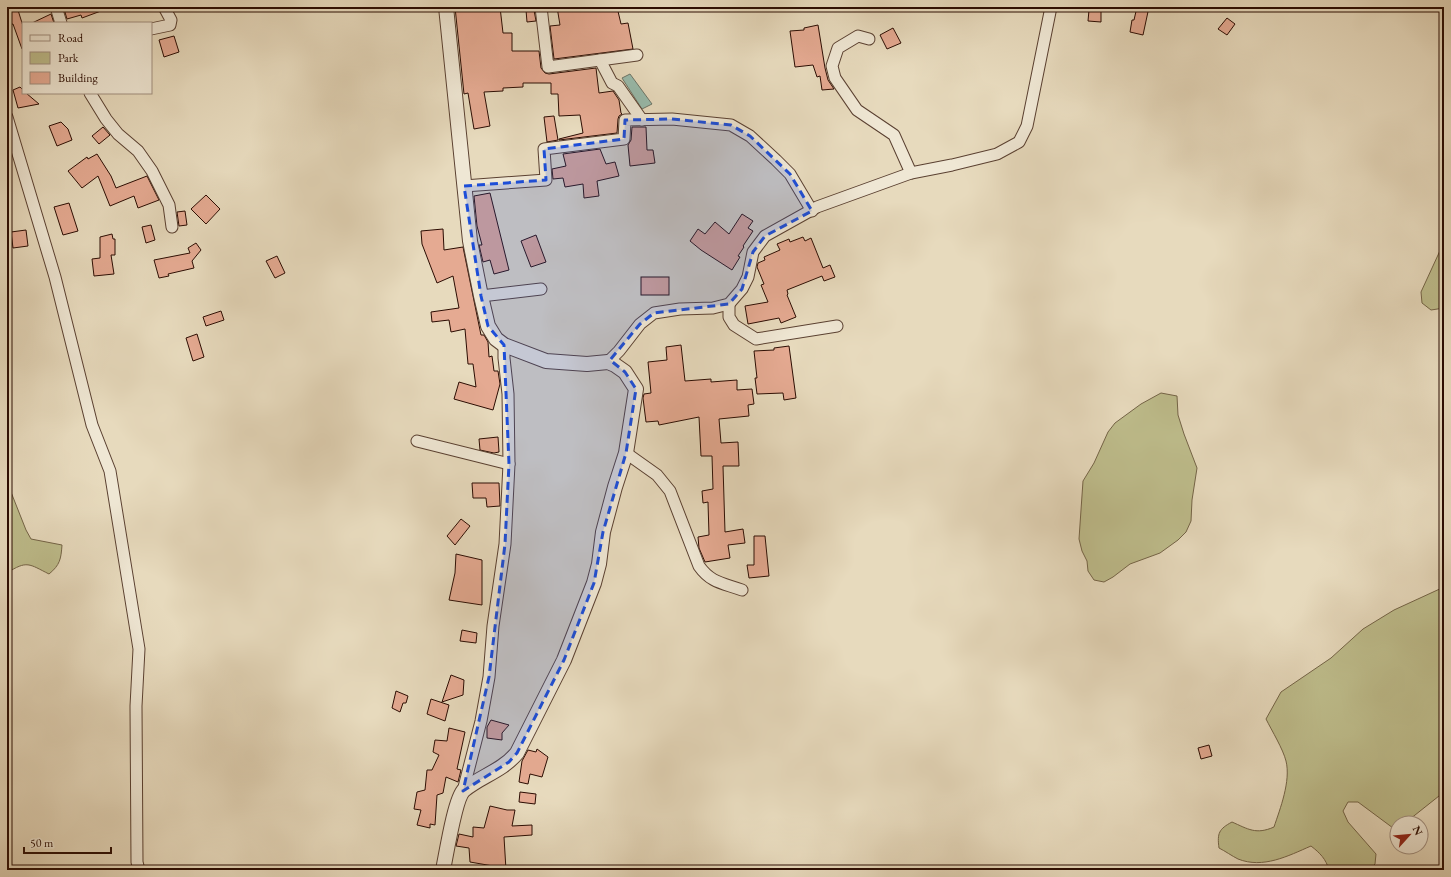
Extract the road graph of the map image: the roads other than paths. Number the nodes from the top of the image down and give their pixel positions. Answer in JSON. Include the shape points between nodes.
{"nodes":[{"id":1,"x":56,"y":7,"type":"edge"},
{"id":2,"x":164,"y":7,"type":"edge"},
{"id":3,"x":446,"y":7,"type":"edge"},
{"id":4,"x":541,"y":7,"type":"edge"},
{"id":5,"x":1050,"y":7,"type":"edge"},
{"id":6,"x":61,"y":22,"type":"edge"},
{"id":7,"x":152,"y":28,"type":"edge"},
{"id":8,"x":869,"y":39,"type":"dead end"},
{"id":9,"x":637,"y":55,"type":"dead end"},
{"id":10,"x":600,"y":60,"type":"junction"},
{"id":11,"x":91,"y":94,"type":"edge"},
{"id":12,"x":7,"y":117,"type":"edge"},
{"id":13,"x":642,"y":120,"type":"junction"},
{"id":14,"x":912,"y":172,"type":"junction"},
{"id":15,"x":464,"y":186,"type":"junction"},
{"id":16,"x":812,"y":211,"type":"junction"},
{"id":17,"x":172,"y":227,"type":"dead end"},
{"id":18,"x":541,"y":289,"type":"dead end"},
{"id":19,"x":481,"y":296,"type":"junction"},
{"id":20,"x":729,"y":304,"type":"junction"},
{"id":21,"x":837,"y":326,"type":"dead end"},
{"id":22,"x":504,"y":345,"type":"junction"},
{"id":23,"x":608,"y":362,"type":"junction"},
{"id":24,"x":416,"y":441,"type":"dead end"},
{"id":25,"x":626,"y":453,"type":"junction"},
{"id":26,"x":509,"y":464,"type":"junction"},
{"id":27,"x":742,"y":590,"type":"dead end"},
{"id":28,"x":463,"y":791,"type":"junction"},
{"id":29,"x":139,"y":870,"type":"edge"},
{"id":30,"x":443,"y":870,"type":"edge"}],
"edges":[{"from":1,"to":6,"type":"street"},
{"from":2,"to":7,"type":"street","via":[[171,20],[170,25]]},
{"from":3,"to":15,"type":"street"},
{"from":4,"to":10,"type":"street","via":[[548,66]]},
{"from":5,"to":14,"type":"street","via":[[1027,126],[1019,142],[997,154]]},
{"from":8,"to":14,"type":"street","via":[[858,36],[838,48],[832,66],[833,74],[857,110],[894,134]]},
{"from":9,"to":10,"type":"street"},
{"from":10,"to":13,"type":"street","via":[[612,83],[618,86]]},
{"from":11,"to":17,"type":"street","via":[[106,119],[118,134],[138,151],[152,172],[169,205]]},
{"from":12,"to":29,"type":"street","via":[[55,277],[92,425],[110,471],[138,649],[136,706]]},
{"from":13,"to":15,"type":"street","via":[[625,120],[624,139],[544,149],[546,180]]},
{"from":13,"to":16,"type":"street","via":[[672,119],[731,125],[750,136],[781,164],[790,174]]},
{"from":14,"to":16,"type":"street"},
{"from":15,"to":19,"type":"street","via":[[470,241]]},
{"from":16,"to":20,"type":"street","via":[[765,236],[753,252],[748,277],[742,289]]},
{"from":18,"to":19,"type":"street"},
{"from":19,"to":22,"type":"street","via":[[488,326],[496,339]]},
{"from":20,"to":21,"type":"street","via":[[729,317],[734,325],[756,339]]},
{"from":20,"to":23,"type":"street","via":[[713,308],[654,312],[640,324]]},
{"from":22,"to":23,"type":"street","via":[[546,361],[587,364]]},
{"from":22,"to":26,"type":"street"},
{"from":23,"to":25,"type":"street","via":[[625,372],[636,390]]},
{"from":24,"to":26,"type":"street"},
{"from":25,"to":27,"type":"street","via":[[657,475],[670,491],[703,572],[711,579]]},
{"from":25,"to":28,"type":"street","via":[[614,487],[594,583],[564,660],[517,753],[509,762]]},
{"from":26,"to":28,"type":"street","via":[[505,544],[493,626],[489,677]]},
{"from":28,"to":30,"type":"street","via":[[452,824]]}]}
